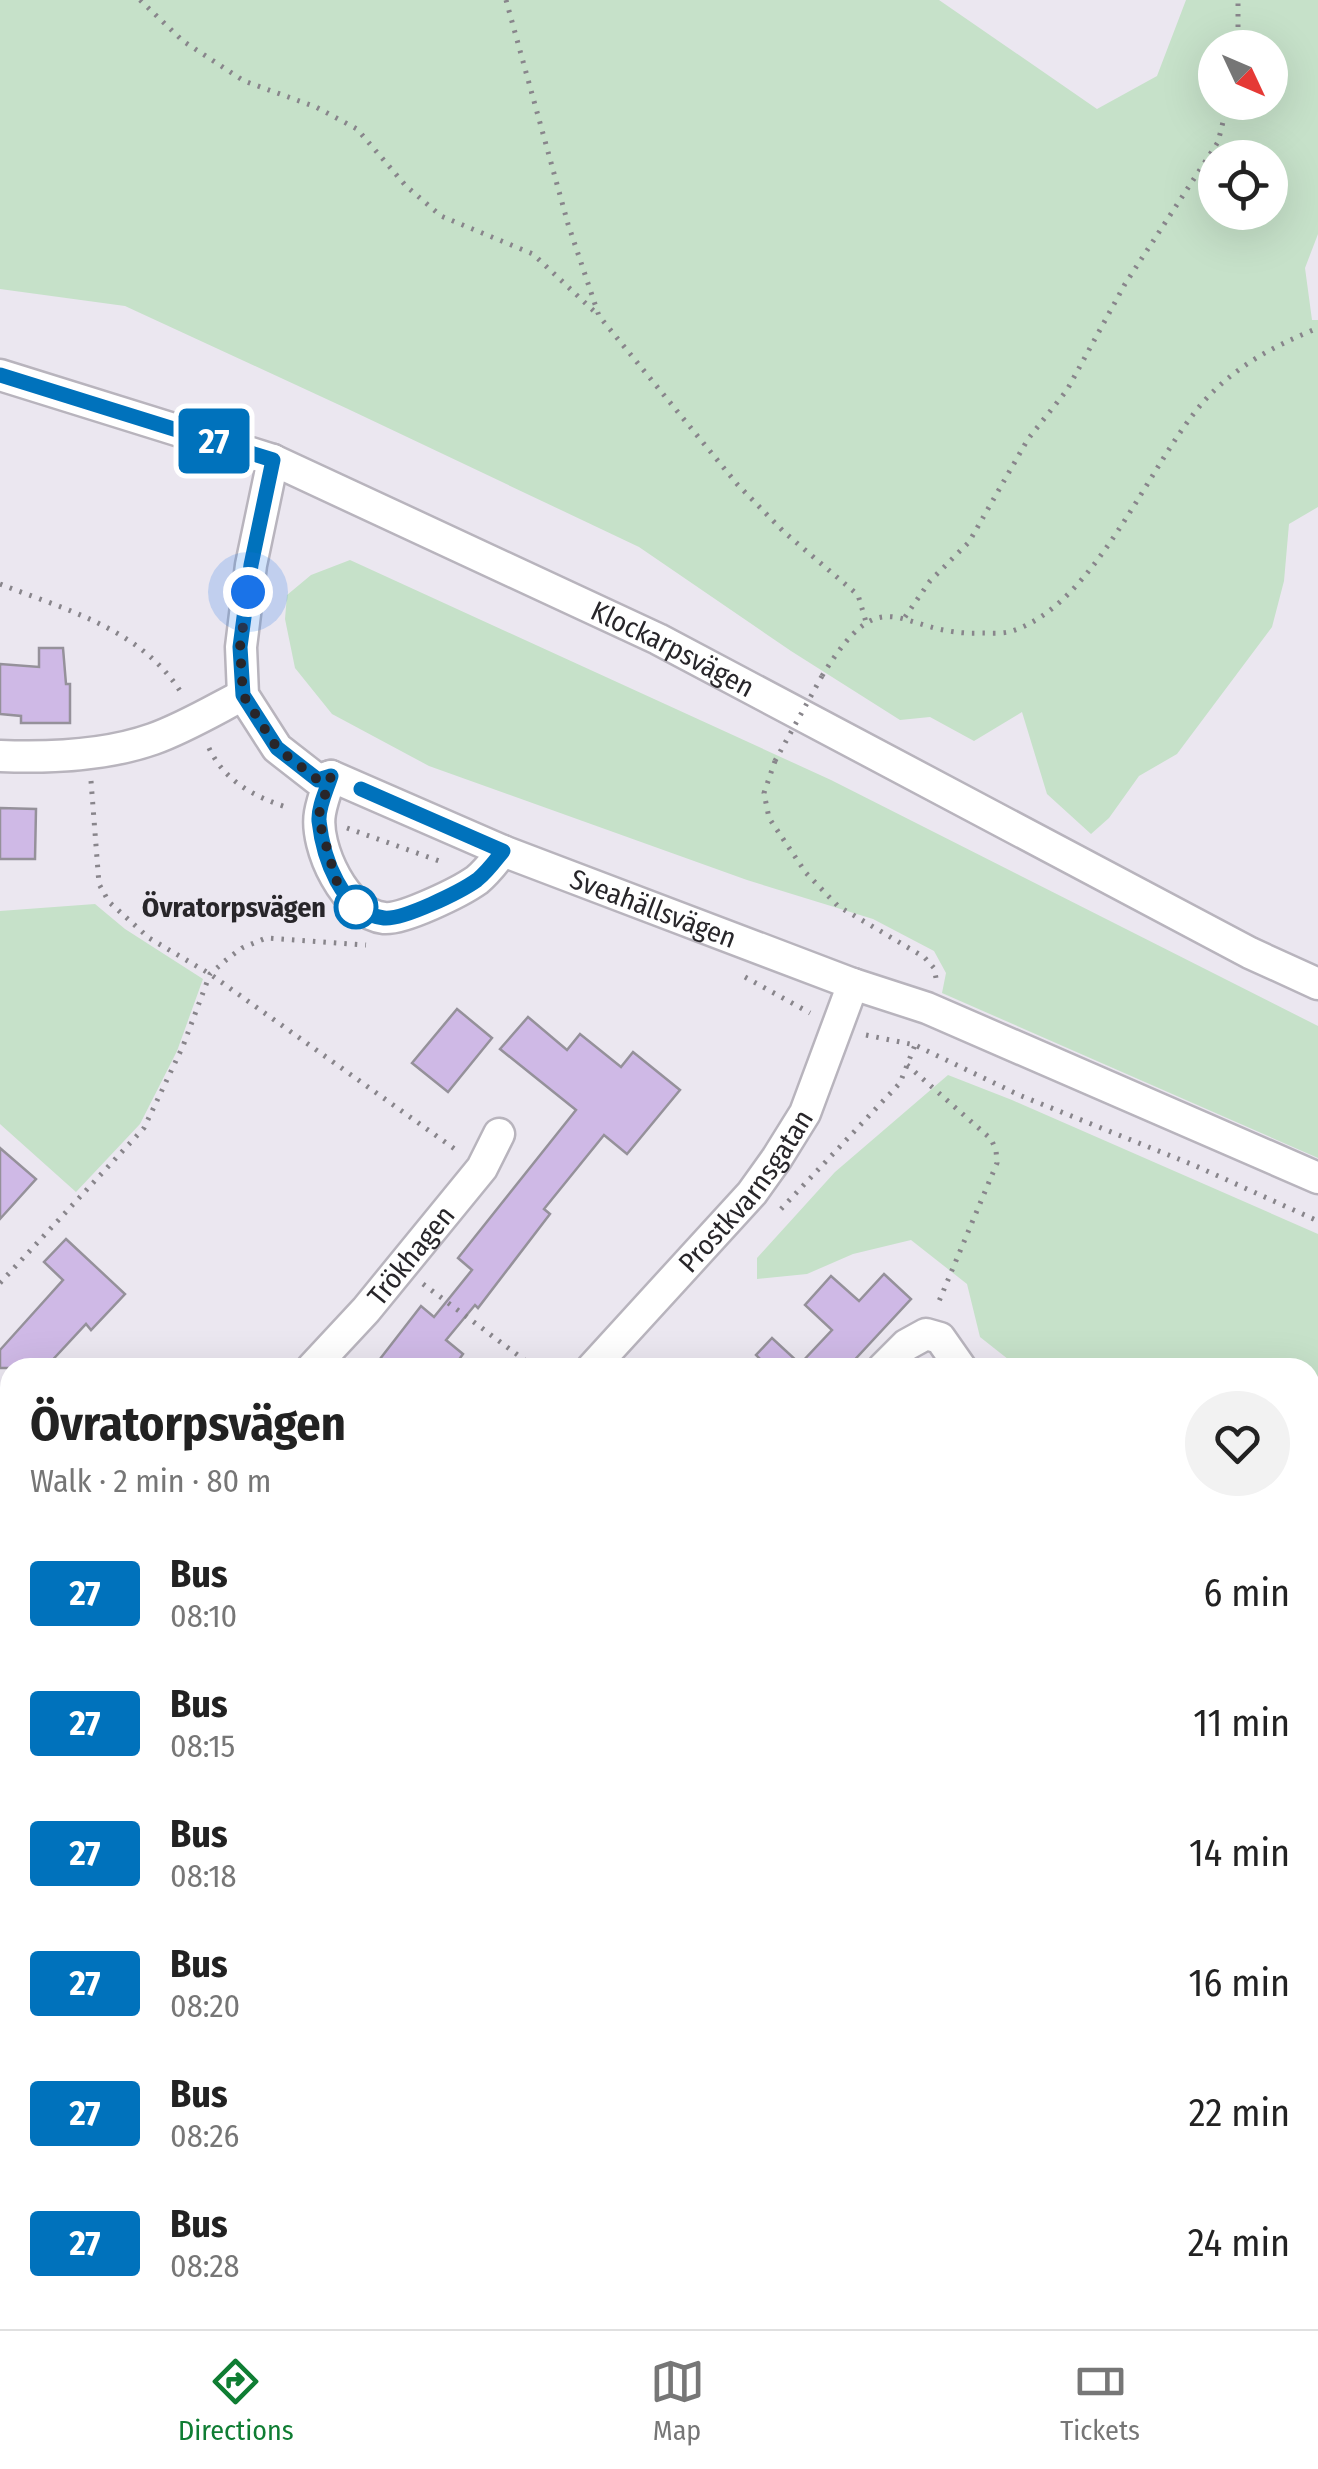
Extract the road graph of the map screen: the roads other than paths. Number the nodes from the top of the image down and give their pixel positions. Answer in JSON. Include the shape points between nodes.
{"nodes":[{"id":1,"x":0,"y":375,"type":"edge"},
{"id":2,"x":273,"y":460,"type":"junction"},
{"id":3,"x":243,"y":695,"type":"junction"},
{"id":4,"x":0,"y":756,"type":"edge"},
{"id":5,"x":331,"y":776,"type":"junction"},
{"id":6,"x":503,"y":851,"type":"junction"},
{"id":7,"x":853,"y":984,"type":"junction"},
{"id":8,"x":1318,"y":984,"type":"edge"},
{"id":9,"x":500,"y":1134,"type":"dead end"},
{"id":10,"x":1318,"y":1178,"type":"edge"},
{"id":11,"x":321,"y":1358,"type":"edge"},
{"id":12,"x":601,"y":1358,"type":"edge"},
{"id":13,"x":893,"y":1358,"type":"edge"},
{"id":14,"x":954,"y":1358,"type":"edge"}],
"edges":[{"from":1,"to":2,"type":"street","name":"Klockarpsvägen"},
{"from":2,"to":3,"type":"street","name":"Sveahällsvägen","via":[[240,647]]},
{"from":2,"to":8,"type":"street","name":"Klockarpsvägen","via":[[658,640]]},
{"from":3,"to":4,"type":"street","via":[[151,740],[89,753]]},
{"from":3,"to":5,"type":"street","name":"Sveahällsvägen","via":[[277,748],[318,780]]},
{"from":5,"to":6,"type":"street","name":"Sveahällsvägen"},
{"from":5,"to":6,"type":"street","via":[[318,817],[326,850],[336,880],[372,916],[389,919],[461,890]]},
{"from":6,"to":7,"type":"street","name":"Sveahällsvägen"},
{"from":7,"to":10,"type":"street","name":"Sveahällsvägen","via":[[928,1008]]},
{"from":7,"to":12,"type":"street","name":"Prostkvarnsgatan","via":[[805,1114],[777,1158]]},
{"from":9,"to":11,"type":"street","name":"Trökhagen","via":[[482,1168]]},
{"from":13,"to":14,"type":"street","via":[[926,1334],[940,1338]]}]}
